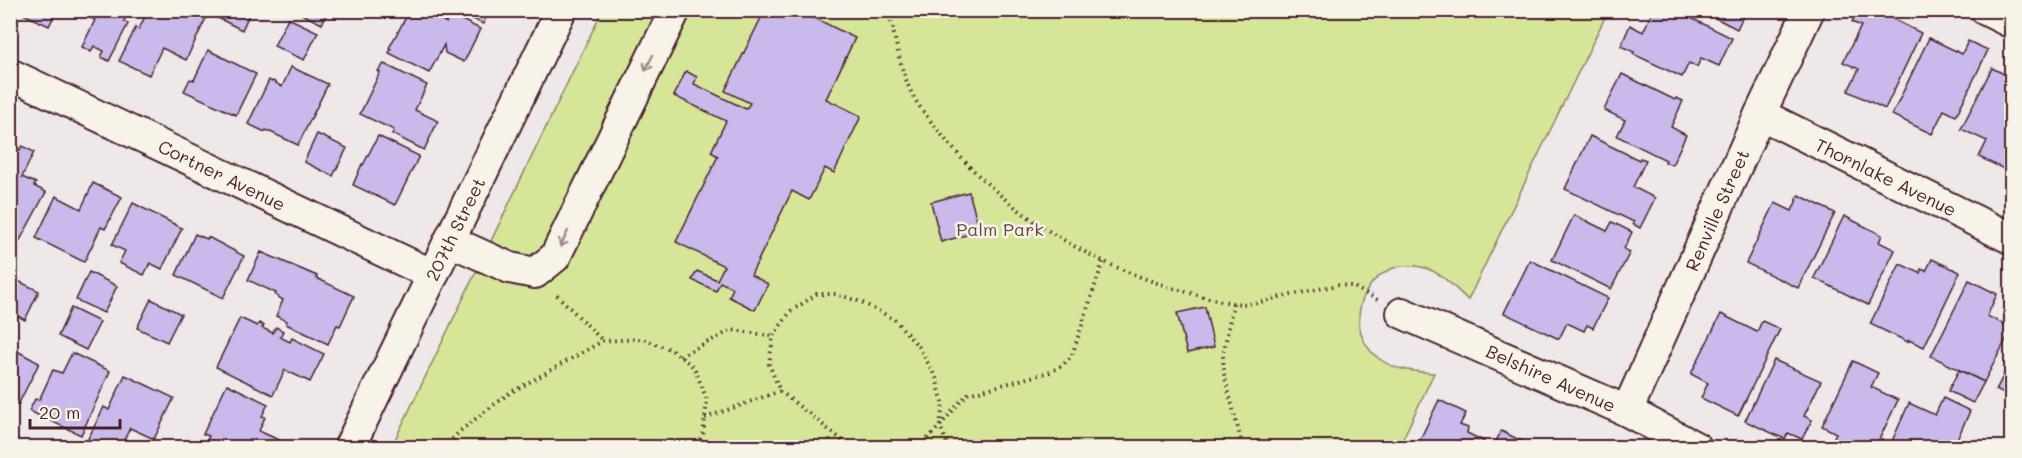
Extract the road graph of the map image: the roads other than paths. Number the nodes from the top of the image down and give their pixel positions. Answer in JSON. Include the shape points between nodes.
{"nodes":[{"id":1,"x":561,"y":10,"type":"edge"},
{"id":2,"x":675,"y":10,"type":"edge"},
{"id":3,"x":1809,"y":10,"type":"edge"},
{"id":4,"x":1986,"y":10,"type":"edge"},
{"id":5,"x":2012,"y":23,"type":"edge"},
{"id":6,"x":10,"y":74,"type":"edge"},
{"id":7,"x":1760,"y":114,"type":"junction"},
{"id":8,"x":2012,"y":239,"type":"edge"},
{"id":9,"x":450,"y":241,"type":"junction"},
{"id":10,"x":433,"y":275,"type":"junction"},
{"id":11,"x":1402,"y":313,"type":"road end"},
{"id":12,"x":1627,"y":411,"type":"junction"},
{"id":13,"x":349,"y":447,"type":"edge"},
{"id":14,"x":1697,"y":447,"type":"edge"}],
"edges":[{"from":1,"to":9,"type":"street","name":"207th Street"},
{"from":2,"to":9,"type":"street","one_way":true,"via":[[555,257],[535,273],[510,268]]},
{"from":3,"to":7,"type":"street","name":"Renville Street"},
{"from":4,"to":5,"type":"street"},
{"from":6,"to":10,"type":"street","name":"Cortner Avenue"},
{"from":7,"to":8,"type":"street","name":"Thornlake Avenue"},
{"from":7,"to":12,"type":"street","name":"Renville Street"},
{"from":9,"to":10,"type":"street","name":"207th Street"},
{"from":10,"to":13,"type":"street","name":"207th Street"},
{"from":11,"to":12,"type":"street","name":"Belshire Avenue"},
{"from":12,"to":14,"type":"street","name":"Belshire Avenue"}]}
